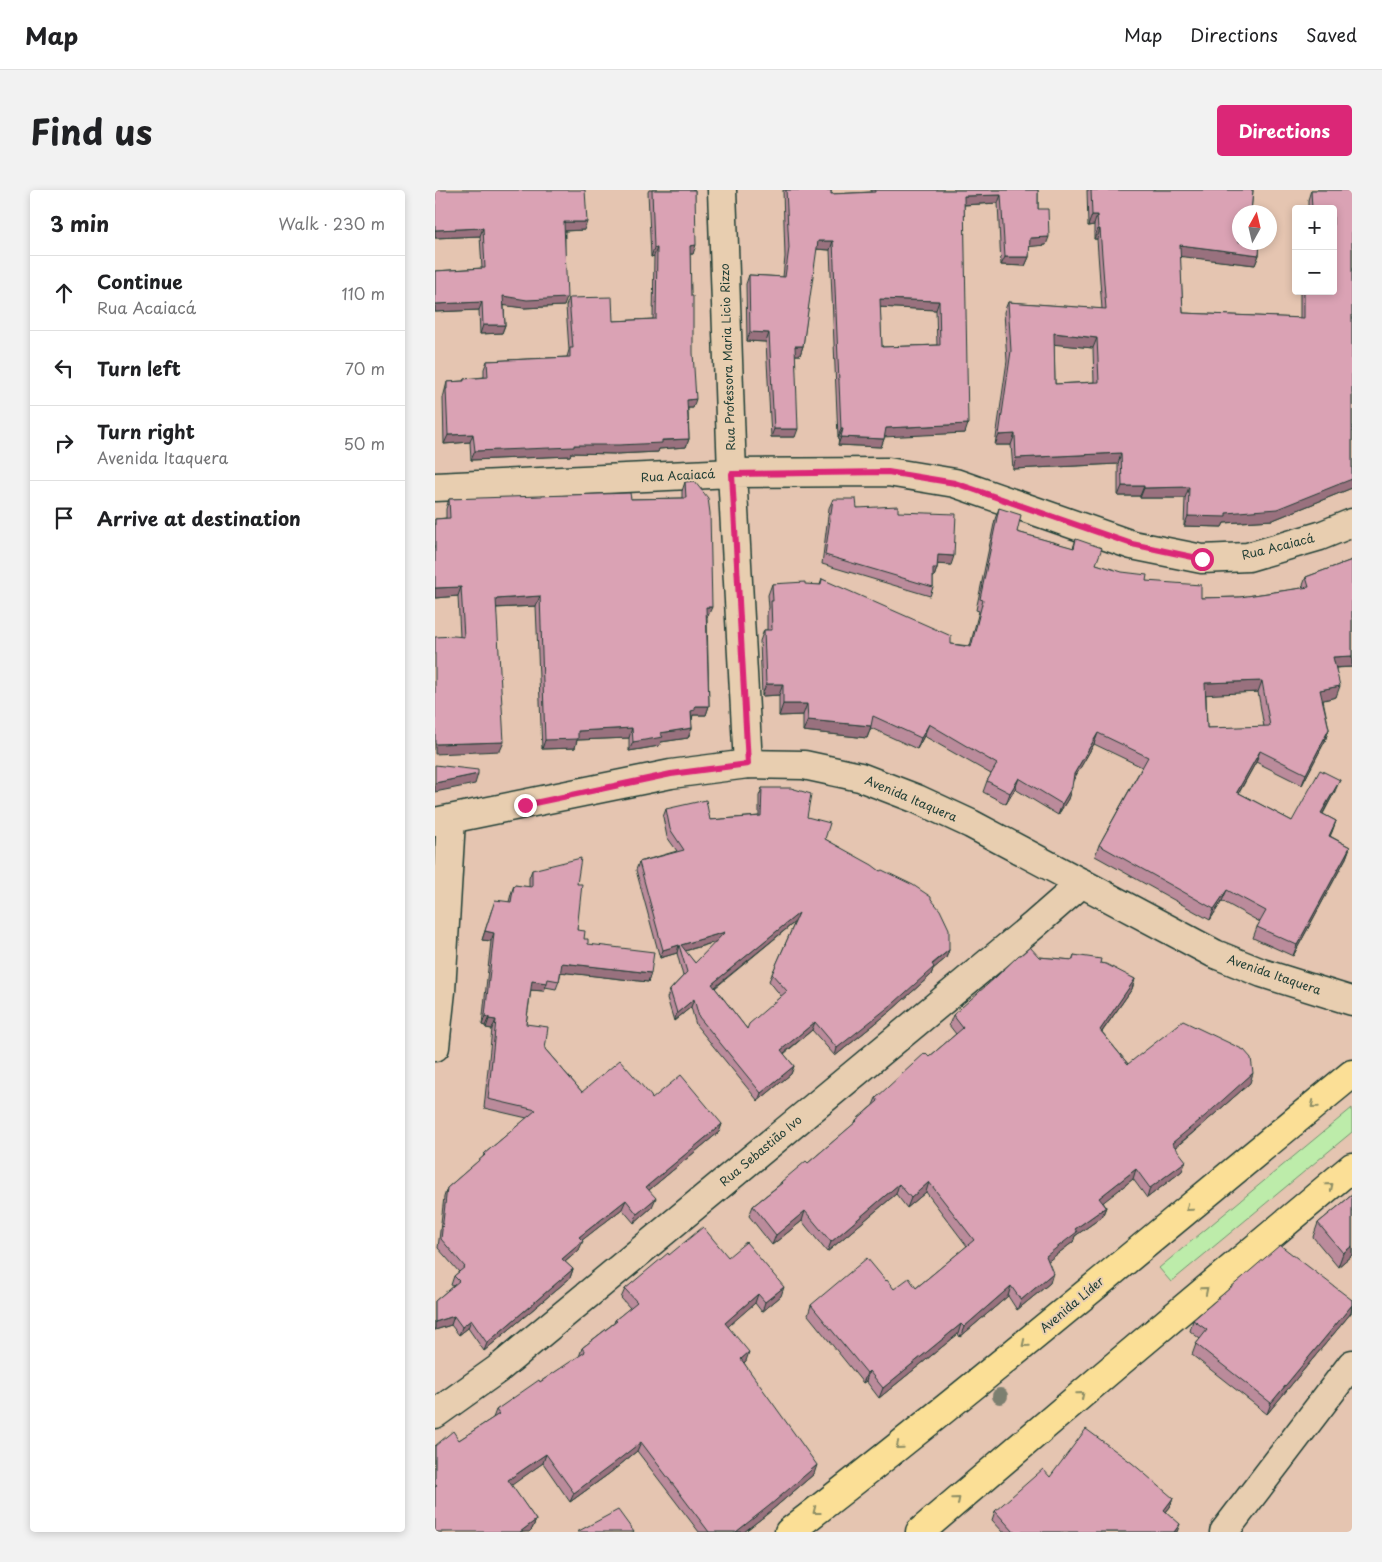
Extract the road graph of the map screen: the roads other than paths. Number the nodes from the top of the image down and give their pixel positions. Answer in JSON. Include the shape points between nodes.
{"nodes":[{"id":1,"x":722,"y":190,"type":"edge"},
{"id":2,"x":732,"y":474,"type":"junction"},
{"id":3,"x":435,"y":487,"type":"edge"},
{"id":4,"x":1352,"y":523,"type":"edge"},
{"id":5,"x":748,"y":764,"type":"junction"},
{"id":6,"x":443,"y":821,"type":"edge"},
{"id":7,"x":1082,"y":883,"type":"junction"},
{"id":8,"x":438,"y":993,"type":"edge"},
{"id":9,"x":1352,"y":1001,"type":"edge"},
{"id":10,"x":435,"y":1047,"type":"edge"},
{"id":11,"x":1352,"y":1074,"type":"edge"},
{"id":12,"x":1352,"y":1167,"type":"edge"},
{"id":13,"x":1352,"y":1364,"type":"edge"},
{"id":14,"x":435,"y":1414,"type":"edge"},
{"id":15,"x":789,"y":1532,"type":"edge"},
{"id":16,"x":920,"y":1532,"type":"edge"},
{"id":17,"x":1224,"y":1532,"type":"edge"}],
"edges":[{"from":1,"to":2,"type":"street","name":"Rua Professora Maria Licio Rizzo"},
{"from":2,"to":3,"type":"street","name":"Rua Acaiacá"},
{"from":2,"to":4,"type":"street","name":"Rua Acaiacá","via":[[888,472],[955,483],[1132,544],[1202,559],[1248,557]]},
{"from":2,"to":5,"type":"street","name":"Rua Professora Maria Licio Rizzo"},
{"from":5,"to":6,"type":"street","name":"Avenida Itaquera","via":[[671,774]]},
{"from":5,"to":7,"type":"street","name":"Avenida Itaquera","via":[[804,765],[859,777],[971,824]]},
{"from":6,"to":8,"type":"street"},
{"from":7,"to":9,"type":"street","name":"Avenida Itaquera","via":[[1215,954],[1262,973]]},
{"from":7,"to":14,"type":"street","name":"Rua Sebastião Ivo","via":[[498,1369]]},
{"from":8,"to":10,"type":"street"},
{"from":11,"to":15,"type":"main road","name":"Avenida Líder","one_way":true,"via":[[1037,1334]]},
{"from":16,"to":12,"type":"main road","one_way":true},
{"from":13,"to":17,"type":"street"}]}
